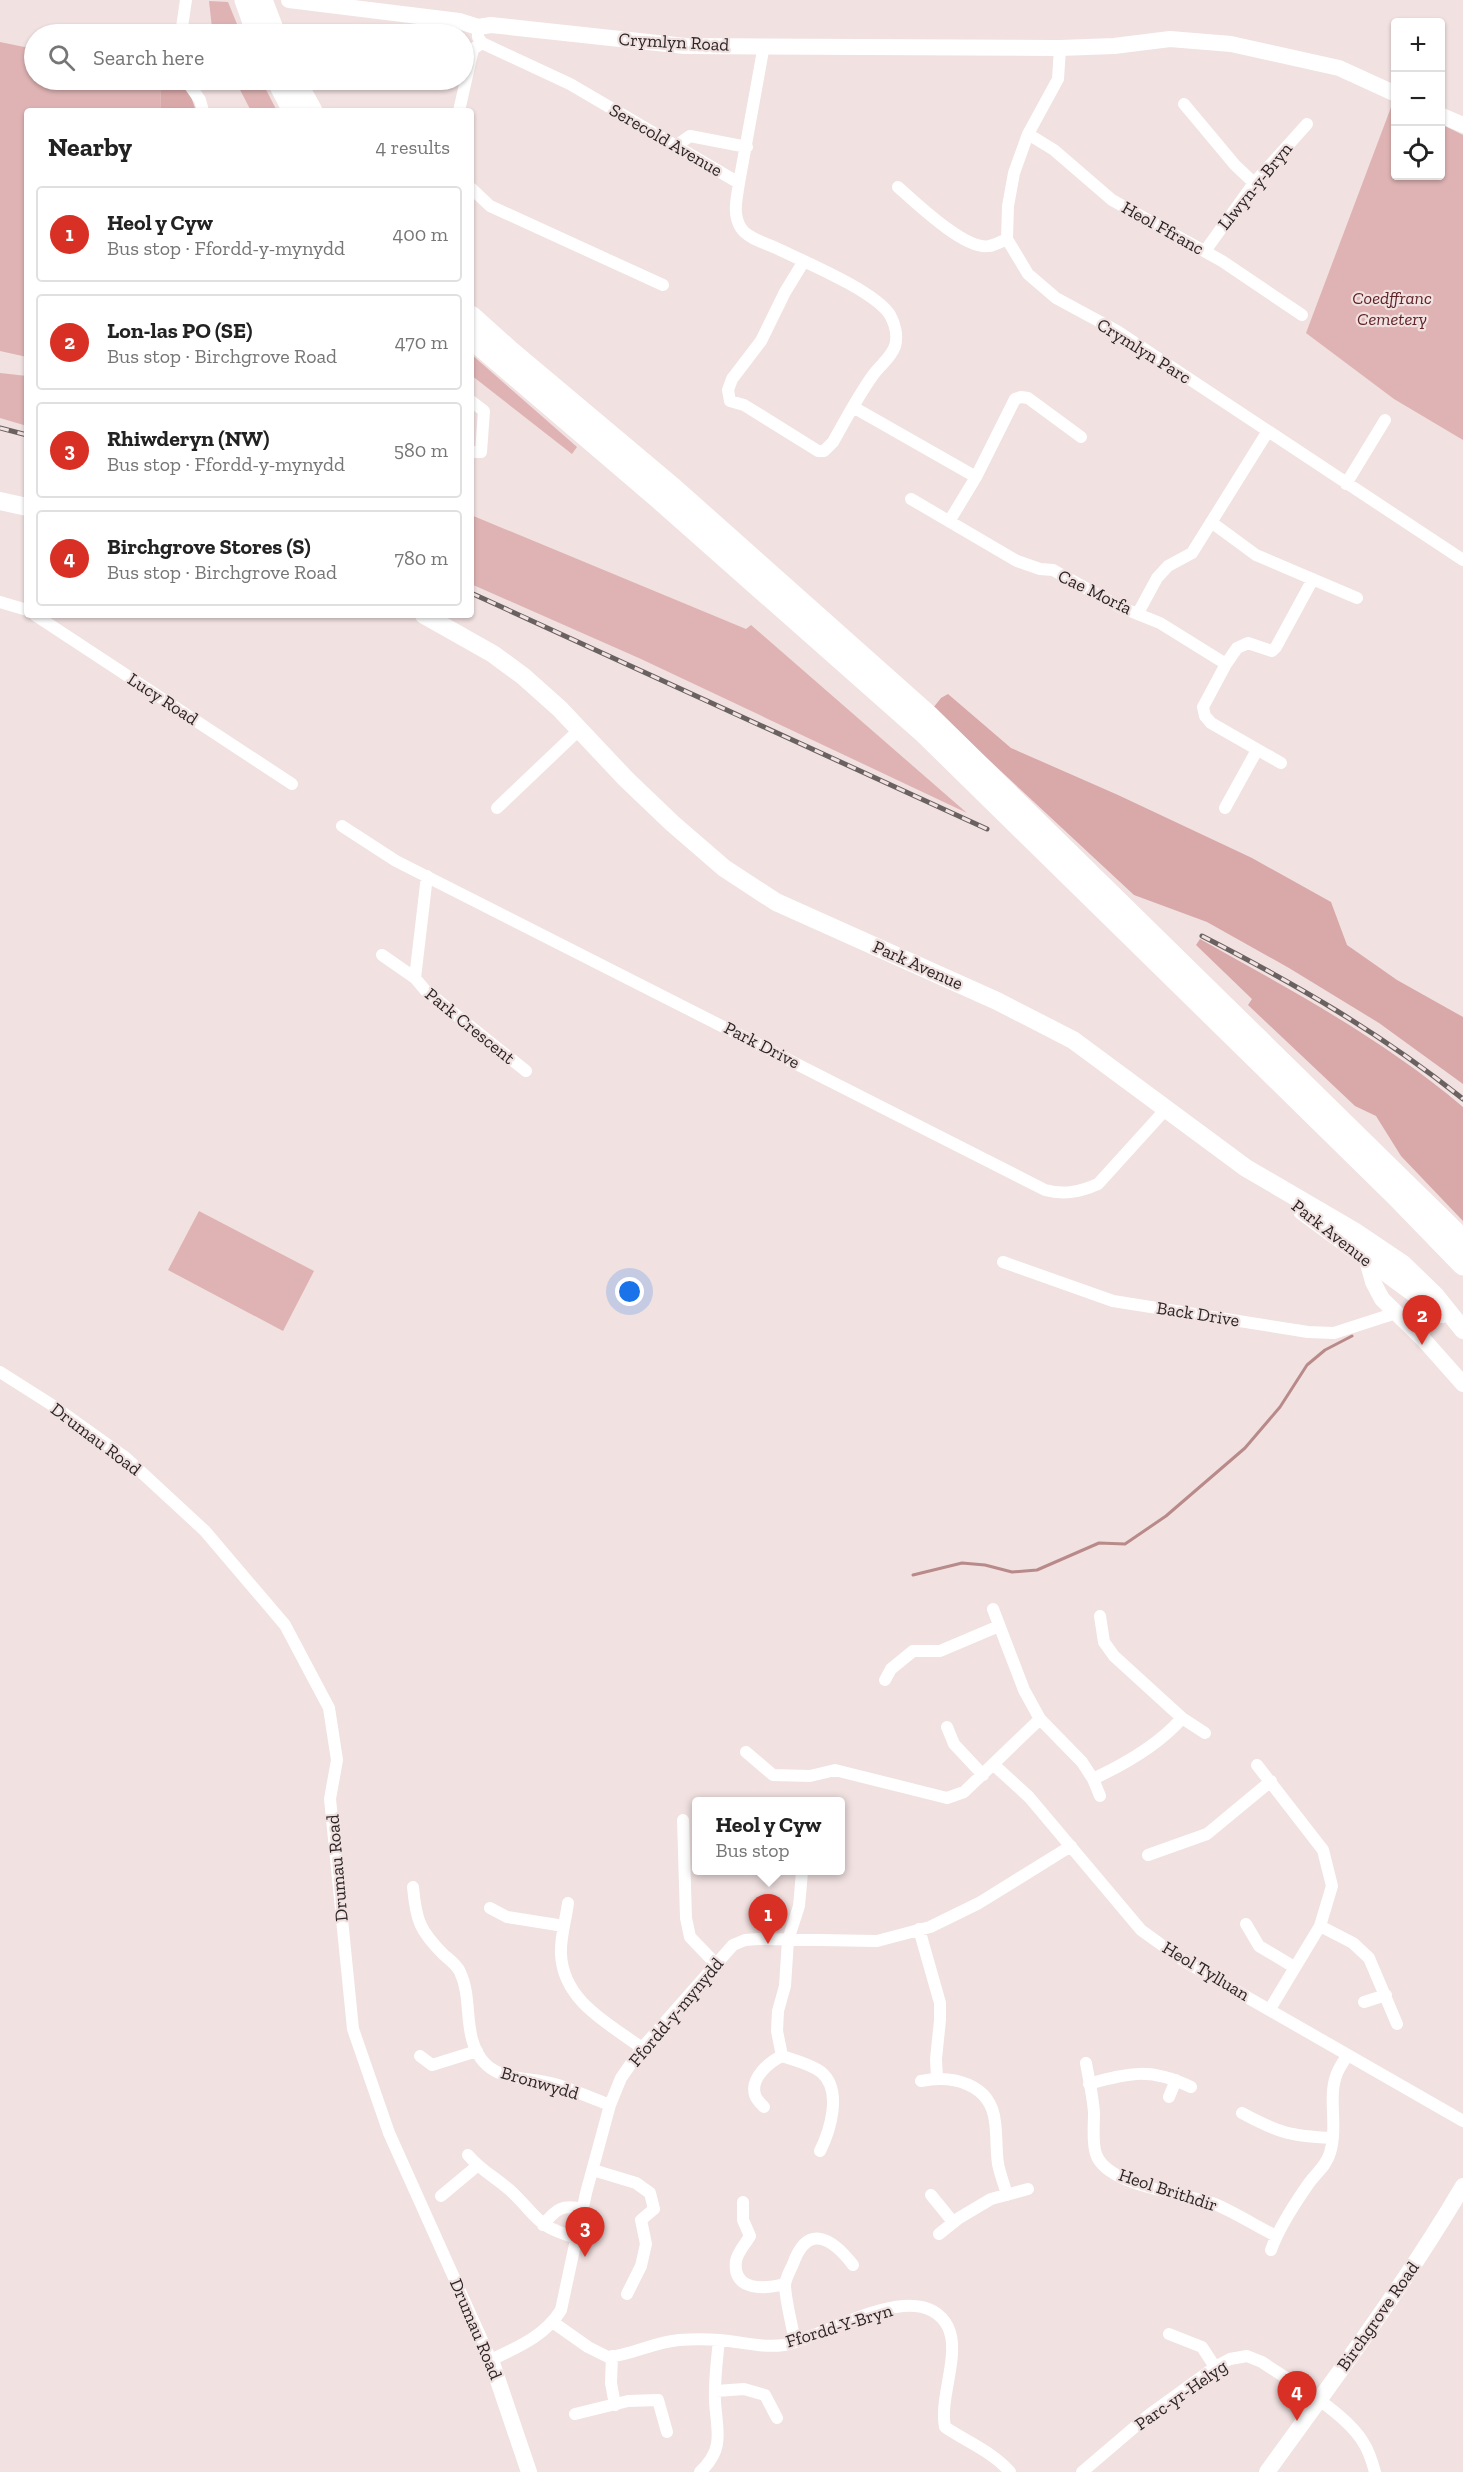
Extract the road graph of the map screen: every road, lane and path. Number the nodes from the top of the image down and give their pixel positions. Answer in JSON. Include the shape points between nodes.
{"nodes":[{"id":1,"x":186,"y":0,"type":"edge"},
{"id":2,"x":245,"y":0,"type":"edge"},
{"id":3,"x":262,"y":0,"type":"edge"},
{"id":4,"x":289,"y":0,"type":"edge"},
{"id":5,"x":183,"y":24,"type":"edge"},
{"id":6,"x":253,"y":24,"type":"edge"},
{"id":7,"x":271,"y":24,"type":"edge"},
{"id":8,"x":464,"y":24,"type":"edge"},
{"id":9,"x":474,"y":31,"type":"edge"},
{"id":10,"x":480,"y":35,"type":"junction"},
{"id":11,"x":764,"y":45,"type":"junction"},
{"id":12,"x":474,"y":47,"type":"edge"},
{"id":13,"x":1060,"y":48,"type":"junction"},
{"id":14,"x":193,"y":90,"type":"edge"},
{"id":15,"x":282,"y":90,"type":"edge"},
{"id":16,"x":300,"y":90,"type":"edge"},
{"id":17,"x":464,"y":90,"type":"edge"},
{"id":18,"x":1391,"y":92,"type":"edge"},
{"id":19,"x":1184,"y":104,"type":"dead end"},
{"id":20,"x":202,"y":108,"type":"edge"},
{"id":21,"x":291,"y":108,"type":"edge"},
{"id":22,"x":310,"y":108,"type":"edge"},
{"id":23,"x":460,"y":108,"type":"edge"},
{"id":24,"x":1445,"y":117,"type":"edge"},
{"id":25,"x":1307,"y":123,"type":"dead end"},
{"id":26,"x":1463,"y":125,"type":"edge"},
{"id":27,"x":1028,"y":135,"type":"junction"},
{"id":28,"x":676,"y":145,"type":"junction"},
{"id":29,"x":747,"y":147,"type":"junction"},
{"id":30,"x":739,"y":183,"type":"junction"},
{"id":31,"x":1254,"y":183,"type":"junction"},
{"id":32,"x":898,"y":187,"type":"dead end"},
{"id":33,"x":474,"y":191,"type":"edge"},
{"id":34,"x":1007,"y":239,"type":"junction"},
{"id":35,"x":1205,"y":251,"type":"junction"},
{"id":36,"x":804,"y":261,"type":"junction"},
{"id":37,"x":663,"y":285,"type":"dead end"},
{"id":38,"x":1302,"y":315,"type":"dead end"},
{"id":39,"x":474,"y":319,"type":"edge"},
{"id":40,"x":474,"y":341,"type":"edge"},
{"id":41,"x":474,"y":403,"type":"edge"},
{"id":42,"x":853,"y":407,"type":"junction"},
{"id":43,"x":1385,"y":420,"type":"dead end"},
{"id":44,"x":1269,"y":431,"type":"junction"},
{"id":45,"x":1081,"y":437,"type":"dead end"},
{"id":46,"x":474,"y":452,"type":"edge"},
{"id":47,"x":976,"y":477,"type":"junction"},
{"id":48,"x":1346,"y":484,"type":"junction"},
{"id":49,"x":911,"y":499,"type":"dead end"},
{"id":50,"x":0,"y":501,"type":"edge"},
{"id":51,"x":24,"y":506,"type":"edge"},
{"id":52,"x":950,"y":520,"type":"junction"},
{"id":53,"x":1211,"y":522,"type":"junction"},
{"id":54,"x":1463,"y":560,"type":"edge"},
{"id":55,"x":1313,"y":579,"type":"junction"},
{"id":56,"x":1357,"y":598,"type":"dead end"},
{"id":57,"x":0,"y":602,"type":"edge"},
{"id":58,"x":24,"y":609,"type":"edge"},
{"id":59,"x":1138,"y":613,"type":"junction"},
{"id":60,"x":39,"y":618,"type":"edge"},
{"id":61,"x":429,"y":618,"type":"edge"},
{"id":62,"x":1226,"y":664,"type":"junction"},
{"id":63,"x":580,"y":729,"type":"junction"},
{"id":64,"x":1257,"y":750,"type":"junction"},
{"id":65,"x":1281,"y":763,"type":"dead end"},
{"id":66,"x":292,"y":784,"type":"dead end"},
{"id":67,"x":497,"y":808,"type":"dead end"},
{"id":68,"x":1225,"y":808,"type":"dead end"},
{"id":69,"x":342,"y":826,"type":"dead end"},
{"id":70,"x":427,"y":876,"type":"junction"},
{"id":71,"x":382,"y":956,"type":"dead end"},
{"id":72,"x":415,"y":978,"type":"junction"},
{"id":73,"x":526,"y":1071,"type":"dead end"},
{"id":74,"x":1166,"y":1109,"type":"junction"},
{"id":75,"x":1272,"y":1185,"type":"junction"},
{"id":76,"x":1463,"y":1240,"type":"edge"},
{"id":77,"x":1383,"y":1251,"type":"junction"},
{"id":78,"x":1367,"y":1260,"type":"junction"},
{"id":79,"x":1003,"y":1262,"type":"dead end"},
{"id":80,"x":1463,"y":1265,"type":"edge"},
{"id":81,"x":1394,"y":1280,"type":"junction"},
{"id":82,"x":1396,"y":1313,"type":"junction"},
{"id":83,"x":1462,"y":1328,"type":"edge"},
{"id":84,"x":0,"y":1372,"type":"edge"},
{"id":85,"x":1463,"y":1384,"type":"edge"},
{"id":86,"x":993,"y":1609,"type":"dead end"},
{"id":87,"x":1100,"y":1616,"type":"dead end"},
{"id":88,"x":999,"y":1626,"type":"junction"},
{"id":89,"x":885,"y":1680,"type":"dead end"},
{"id":90,"x":1182,"y":1718,"type":"junction"},
{"id":91,"x":1040,"y":1719,"type":"junction"},
{"id":92,"x":947,"y":1727,"type":"dead end"},
{"id":93,"x":1205,"y":1733,"type":"dead end"},
{"id":94,"x":746,"y":1752,"type":"dead end"},
{"id":95,"x":994,"y":1765,"type":"junction"},
{"id":96,"x":1257,"y":1765,"type":"dead end"},
{"id":97,"x":983,"y":1775,"type":"junction"},
{"id":98,"x":1093,"y":1779,"type":"junction"},
{"id":99,"x":1271,"y":1781,"type":"junction"},
{"id":100,"x":1100,"y":1796,"type":"dead end"},
{"id":101,"x":683,"y":1820,"type":"dead end"},
{"id":102,"x":1071,"y":1846,"type":"junction"},
{"id":103,"x":1148,"y":1856,"type":"dead end"},
{"id":104,"x":802,"y":1875,"type":"edge"},
{"id":105,"x":413,"y":1887,"type":"dead end"},
{"id":106,"x":568,"y":1903,"type":"dead end"},
{"id":107,"x":490,"y":1908,"type":"dead end"},
{"id":108,"x":1246,"y":1924,"type":"dead end"},
{"id":109,"x":564,"y":1926,"type":"junction"},
{"id":110,"x":1320,"y":1926,"type":"junction"},
{"id":111,"x":919,"y":1929,"type":"junction"},
{"id":112,"x":788,"y":1940,"type":"junction"},
{"id":113,"x":715,"y":1963,"type":"junction"},
{"id":114,"x":1294,"y":1967,"type":"junction"},
{"id":115,"x":1386,"y":1995,"type":"junction"},
{"id":116,"x":1364,"y":2002,"type":"dead end"},
{"id":117,"x":1269,"y":2009,"type":"junction"},
{"id":118,"x":1397,"y":2024,"type":"dead end"},
{"id":119,"x":642,"y":2048,"type":"junction"},
{"id":120,"x":477,"y":2051,"type":"junction"},
{"id":121,"x":420,"y":2056,"type":"dead end"},
{"id":122,"x":782,"y":2056,"type":"junction"},
{"id":123,"x":1347,"y":2056,"type":"junction"},
{"id":124,"x":1086,"y":2063,"type":"dead end"},
{"id":125,"x":937,"y":2078,"type":"junction"},
{"id":126,"x":1176,"y":2080,"type":"junction"},
{"id":127,"x":921,"y":2081,"type":"dead end"},
{"id":128,"x":1089,"y":2084,"type":"junction"},
{"id":129,"x":1191,"y":2087,"type":"dead end"},
{"id":130,"x":1169,"y":2097,"type":"dead end"},
{"id":131,"x":610,"y":2105,"type":"junction"},
{"id":132,"x":764,"y":2108,"type":"dead end"},
{"id":133,"x":1242,"y":2114,"type":"dead end"},
{"id":134,"x":1463,"y":2121,"type":"edge"},
{"id":135,"x":1332,"y":2138,"type":"junction"},
{"id":136,"x":820,"y":2151,"type":"dead end"},
{"id":137,"x":468,"y":2155,"type":"dead end"},
{"id":138,"x":477,"y":2166,"type":"junction"},
{"id":139,"x":592,"y":2170,"type":"junction"},
{"id":140,"x":1463,"y":2186,"type":"edge"},
{"id":141,"x":1028,"y":2189,"type":"dead end"},
{"id":142,"x":931,"y":2195,"type":"dead end"},
{"id":143,"x":1007,"y":2195,"type":"junction"},
{"id":144,"x":441,"y":2196,"type":"dead end"},
{"id":145,"x":743,"y":2202,"type":"dead end"},
{"id":146,"x":583,"y":2209,"type":"junction"},
{"id":147,"x":953,"y":2222,"type":"junction"},
{"id":148,"x":543,"y":2225,"type":"junction"},
{"id":149,"x":939,"y":2234,"type":"dead end"},
{"id":150,"x":1276,"y":2236,"type":"junction"},
{"id":151,"x":577,"y":2238,"type":"junction"},
{"id":152,"x":1270,"y":2250,"type":"dead end"},
{"id":153,"x":853,"y":2265,"type":"dead end"},
{"id":154,"x":785,"y":2284,"type":"junction"},
{"id":155,"x":627,"y":2294,"type":"dead end"},
{"id":156,"x":554,"y":2323,"type":"junction"},
{"id":157,"x":1168,"y":2334,"type":"dead end"},
{"id":158,"x":719,"y":2340,"type":"junction"},
{"id":159,"x":795,"y":2342,"type":"junction"},
{"id":160,"x":612,"y":2356,"type":"junction"},
{"id":161,"x":491,"y":2360,"type":"junction"},
{"id":162,"x":1215,"y":2367,"type":"junction"},
{"id":163,"x":716,"y":2391,"type":"junction"},
{"id":164,"x":1318,"y":2401,"type":"junction"},
{"id":165,"x":615,"y":2405,"type":"junction"},
{"id":166,"x":575,"y":2414,"type":"dead end"},
{"id":167,"x":777,"y":2418,"type":"dead end"},
{"id":168,"x":667,"y":2432,"type":"dead end"},
{"id":169,"x":705,"y":2471,"type":"edge"},
{"id":170,"x":529,"y":2472,"type":"edge"},
{"id":171,"x":1010,"y":2472,"type":"edge"},
{"id":172,"x":1082,"y":2472,"type":"edge"},
{"id":173,"x":1267,"y":2472,"type":"edge"},
{"id":174,"x":1375,"y":2472,"type":"edge"}],
"edges":[{"from":1,"to":5,"type":"street"},
{"from":2,"to":6,"type":"highway"},
{"from":3,"to":7,"type":"highway"},
{"from":4,"to":8,"type":"street","name":"Crymlyn Road"},
{"from":9,"to":10,"type":"street","name":"Crymlyn Road"},
{"from":10,"to":11,"type":"street","name":"Crymlyn Road","via":[[491,25],[685,46]]},
{"from":10,"to":12,"type":"street"},
{"from":10,"to":28,"type":"street","name":"Serecold Avenue"},
{"from":11,"to":13,"type":"street","name":"Crymlyn Road"},
{"from":11,"to":29,"type":"street","name":"Serecold Avenue"},
{"from":13,"to":18,"type":"street","name":"Crymlyn Road","via":[[1170,39],[1231,44],[1339,68]]},
{"from":13,"to":27,"type":"street","via":[[1059,79]]},
{"from":14,"to":20,"type":"street"},
{"from":15,"to":21,"type":"highway"},
{"from":16,"to":22,"type":"highway"},
{"from":17,"to":23,"type":"street"},
{"from":19,"to":31,"type":"street"},
{"from":24,"to":26,"type":"street"},
{"from":25,"to":31,"type":"street","name":"Llwyn-y-Bryn"},
{"from":27,"to":34,"type":"street","via":[[1014,173]]},
{"from":27,"to":35,"type":"street","name":"Heol Ffranc","via":[[1054,150],[1112,200]]},
{"from":28,"to":29,"type":"street","via":[[690,136]]},
{"from":28,"to":30,"type":"street","name":"Serecold Avenue"},
{"from":29,"to":30,"type":"street","name":"Serecold Avenue"},
{"from":30,"to":36,"type":"street","via":[[735,211],[741,229]]},
{"from":31,"to":35,"type":"street","name":"Llwyn-y-Bryn"},
{"from":32,"to":34,"type":"street","via":[[943,226],[976,246]]},
{"from":33,"to":37,"type":"street","via":[[490,206]]},
{"from":34,"to":44,"type":"street","name":"Crymlyn Parc","via":[[1028,274],[1056,298],[1117,331]]},
{"from":35,"to":38,"type":"street","name":"Heol Ffranc"},
{"from":36,"to":42,"type":"street","via":[[880,304],[890,315],[896,332],[895,346]]},
{"from":36,"to":42,"type":"street","via":[[761,341],[732,379],[730,401],[744,405],[818,451],[824,451],[833,442]]},
{"from":39,"to":76,"type":"highway","via":[[673,488],[928,715]]},
{"from":40,"to":80,"type":"highway","via":[[925,734]]},
{"from":41,"to":46,"type":"street","via":[[484,411],[481,452]]},
{"from":42,"to":47,"type":"street"},
{"from":43,"to":48,"type":"street"},
{"from":44,"to":48,"type":"street","name":"Crymlyn Parc"},
{"from":44,"to":53,"type":"street"},
{"from":45,"to":47,"type":"street","via":[[1035,402],[1015,399]]},
{"from":47,"to":52,"type":"street"},
{"from":48,"to":54,"type":"street","name":"Crymlyn Parc"},
{"from":49,"to":52,"type":"street","name":"Cae Morfa"},
{"from":50,"to":51,"type":"main road"},
{"from":52,"to":59,"type":"street","name":"Cae Morfa","via":[[1017,561],[1053,570]]},
{"from":53,"to":55,"type":"street","via":[[1256,555]]},
{"from":53,"to":59,"type":"street","via":[[1192,553],[1168,566],[1157,578]]},
{"from":55,"to":56,"type":"street"},
{"from":55,"to":62,"type":"street","via":[[1272,651],[1248,643],[1237,648]]},
{"from":57,"to":58,"type":"street"},
{"from":59,"to":62,"type":"street","name":"Cae Morfa"},
{"from":60,"to":66,"type":"street","name":"Lucy Road"},
{"from":61,"to":63,"type":"main road","name":"Park Avenue","via":[[523,676]]},
{"from":62,"to":64,"type":"street","via":[[1203,707],[1205,716]]},
{"from":63,"to":67,"type":"street"},
{"from":63,"to":74,"type":"main road","name":"Park Avenue","via":[[672,823],[724,868],[776,902],[1046,1025]]},
{"from":64,"to":65,"type":"street"},
{"from":64,"to":68,"type":"street"},
{"from":69,"to":70,"type":"street","name":"Park Drive"},
{"from":70,"to":72,"type":"street","name":"Park Crescent"},
{"from":70,"to":74,"type":"street","name":"Park Drive","via":[[1046,1190],[1068,1193],[1098,1184]]},
{"from":71,"to":72,"type":"street","name":"Park Crescent"},
{"from":72,"to":73,"type":"street","name":"Park Crescent"},
{"from":74,"to":75,"type":"main road","name":"Park Avenue"},
{"from":75,"to":77,"type":"main road","name":"Park Avenue"},
{"from":75,"to":78,"type":"main road","name":"Park Avenue"},
{"from":77,"to":81,"type":"street","via":[[1391,1263]]},
{"from":77,"to":83,"type":"main road","name":"Park Avenue","via":[[1416,1275]]},
{"from":78,"to":81,"type":"main road","name":"Park Avenue"},
{"from":78,"to":82,"type":"street","via":[[1377,1290]]},
{"from":79,"to":82,"type":"street","name":"Back Drive","via":[[1113,1301],[1308,1332],[1334,1333]]},
{"from":81,"to":82,"type":"street","via":[[1391,1301]]},
{"from":81,"to":83,"type":"main road","name":"Park Avenue"},
{"from":82,"to":85,"type":"street"},
{"from":84,"to":161,"type":"street","name":"Drumau Road","via":[[126,1458],[205,1531],[285,1625],[329,1708],[337,1760],[330,1799],[353,2029],[389,2133]]},
{"from":86,"to":88,"type":"street"},
{"from":87,"to":90,"type":"street","via":[[1104,1642],[1114,1656]]},
{"from":88,"to":89,"type":"street","via":[[940,1651],[913,1651],[891,1669]]},
{"from":88,"to":91,"type":"street"},
{"from":90,"to":93,"type":"street"},
{"from":90,"to":98,"type":"street","via":[[1124,1764]]},
{"from":91,"to":95,"type":"street"},
{"from":91,"to":98,"type":"street","via":[[1082,1762]]},
{"from":92,"to":97,"type":"street","via":[[954,1744]]},
{"from":94,"to":97,"type":"street","via":[[773,1775],[810,1776],[835,1770],[947,1798],[964,1792]]},
{"from":95,"to":97,"type":"street"},
{"from":95,"to":102,"type":"street","name":"Heol Tylluan","via":[[1029,1797]]},
{"from":96,"to":99,"type":"street"},
{"from":98,"to":100,"type":"street"},
{"from":99,"to":103,"type":"street","via":[[1207,1834]]},
{"from":99,"to":110,"type":"street","via":[[1323,1850],[1332,1886]]},
{"from":101,"to":113,"type":"street","via":[[690,1937]]},
{"from":102,"to":111,"type":"street","name":"Ffordd-y-mynydd","via":[[979,1903]]},
{"from":102,"to":117,"type":"street","name":"Heol Tylluan","via":[[1141,1930],[1184,1961]]},
{"from":104,"to":112,"type":"street","via":[[799,1906]]},
{"from":105,"to":120,"type":"street","via":[[415,1914],[427,1936],[459,1969]]},
{"from":106,"to":109,"type":"street"},
{"from":107,"to":109,"type":"street","via":[[507,1917]]},
{"from":108,"to":114,"type":"street","via":[[1259,1946]]},
{"from":109,"to":119,"type":"street","via":[[561,1953],[565,1980],[583,2005]]},
{"from":110,"to":114,"type":"street"},
{"from":110,"to":115,"type":"street","via":[[1353,1943],[1369,1958]]},
{"from":111,"to":112,"type":"street","name":"Ffordd-y-mynydd","via":[[877,1941]]},
{"from":111,"to":125,"type":"street","via":[[940,2002]]},
{"from":112,"to":113,"type":"street","name":"Ffordd-y-mynydd","via":[[745,1940],[733,1945]]},
{"from":112,"to":122,"type":"street","via":[[785,1986],[778,2011]]},
{"from":113,"to":119,"type":"street","name":"Ffordd-y-mynydd"},
{"from":114,"to":117,"type":"street"},
{"from":115,"to":116,"type":"street"},
{"from":115,"to":118,"type":"street"},
{"from":117,"to":123,"type":"street","name":"Heol Tylluan"},
{"from":119,"to":131,"type":"street","name":"Ffordd-y-mynydd","via":[[621,2078]]},
{"from":120,"to":121,"type":"street","via":[[432,2065]]},
{"from":120,"to":131,"type":"street","name":"Bronwydd","via":[[491,2069],[510,2078],[557,2085]]},
{"from":122,"to":132,"type":"street","via":[[763,2070],[756,2081],[755,2094]]},
{"from":122,"to":136,"type":"street","via":[[822,2073],[828,2082],[832,2115],[829,2134]]},
{"from":123,"to":134,"type":"street","name":"Heol Tylluan"},
{"from":123,"to":135,"type":"street","via":[[1332,2092]]},
{"from":124,"to":128,"type":"street","name":"Heol Brithdir"},
{"from":125,"to":127,"type":"street"},
{"from":125,"to":143,"type":"street","via":[[970,2085],[991,2107],[998,2165]]},
{"from":126,"to":128,"type":"street","via":[[1148,2073]]},
{"from":126,"to":129,"type":"street"},
{"from":126,"to":130,"type":"street"},
{"from":128,"to":150,"type":"street","name":"Heol Brithdir","via":[[1094,2144],[1103,2166],[1179,2197],[1216,2205]]},
{"from":131,"to":139,"type":"street","name":"Ffordd-y-mynydd"},
{"from":133,"to":135,"type":"street","via":[[1272,2130]]},
{"from":135,"to":150,"type":"street","via":[[1324,2167]]},
{"from":137,"to":138,"type":"street"},
{"from":138,"to":144,"type":"street"},
{"from":138,"to":148,"type":"street","via":[[514,2194]]},
{"from":139,"to":146,"type":"street","name":"Ffordd-y-mynydd"},
{"from":139,"to":155,"type":"street","via":[[636,2182],[650,2193],[654,2209],[641,2220],[646,2244],[641,2266]]},
{"from":140,"to":164,"type":"street","name":"Birchgrove Road","via":[[1380,2318]]},
{"from":141,"to":143,"type":"street"},
{"from":142,"to":147,"type":"street"},
{"from":143,"to":147,"type":"street","via":[[991,2199]]},
{"from":145,"to":154,"type":"street","via":[[743,2220],[750,2236],[736,2260],[739,2278],[747,2286],[768,2289]]},
{"from":146,"to":148,"type":"street","via":[[567,2205]]},
{"from":146,"to":151,"type":"street","name":"Ffordd-y-mynydd"},
{"from":147,"to":149,"type":"street"},
{"from":148,"to":151,"type":"street"},
{"from":150,"to":152,"type":"street"},
{"from":151,"to":156,"type":"street","name":"Ffordd-y-mynydd","via":[[561,2310]]},
{"from":153,"to":154,"type":"street","via":[[839,2247],[820,2238],[809,2240],[797,2251]]},
{"from":154,"to":159,"type":"street"},
{"from":156,"to":160,"type":"street","via":[[597,2352]]},
{"from":156,"to":161,"type":"street","via":[[532,2340]]},
{"from":157,"to":162,"type":"street","via":[[1202,2347]]},
{"from":158,"to":159,"type":"street","name":"Ffordd-Y-Bryn","via":[[764,2346]]},
{"from":158,"to":160,"type":"street","name":"Ffordd-Y-Bryn","via":[[677,2340]]},
{"from":158,"to":163,"type":"street"},
{"from":159,"to":171,"type":"street","name":"Ffordd-Y-Bryn","via":[[873,2312],[911,2306],[929,2308],[944,2321],[951,2338],[945,2427],[975,2444]]},
{"from":160,"to":165,"type":"street"},
{"from":161,"to":170,"type":"street","name":"Drumau Road"},
{"from":162,"to":164,"type":"street","name":"Parc-yr-Helyg","via":[[1247,2356]]},
{"from":162,"to":172,"type":"street","name":"Parc-yr-Helyg","via":[[1150,2414]]},
{"from":163,"to":167,"type":"street","via":[[744,2388],[765,2396]]},
{"from":163,"to":169,"type":"street","via":[[720,2432]]},
{"from":164,"to":173,"type":"street","name":"Birchgrove Road"},
{"from":164,"to":174,"type":"street","via":[[1362,2439]]},
{"from":165,"to":166,"type":"street"},
{"from":165,"to":168,"type":"street","via":[[658,2400]]}]}
